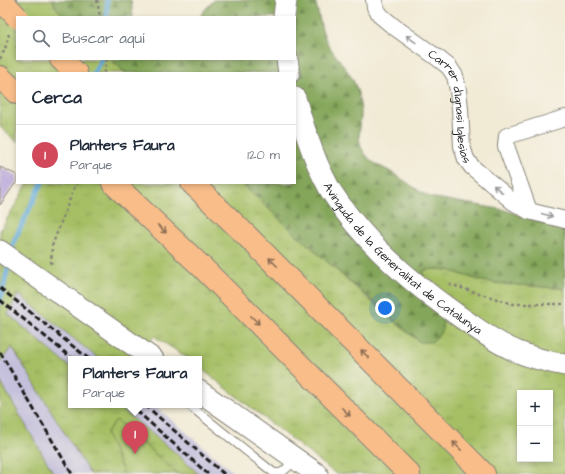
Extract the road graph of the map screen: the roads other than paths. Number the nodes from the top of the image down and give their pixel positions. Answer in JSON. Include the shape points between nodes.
{"nodes":[{"id":1,"x":286,"y":0,"type":"edge"},
{"id":2,"x":374,"y":0,"type":"edge"},
{"id":3,"x":1,"y":1,"type":"edge"},
{"id":4,"x":16,"y":16,"type":"edge"},
{"id":5,"x":284,"y":16,"type":"edge"},
{"id":6,"x":62,"y":60,"type":"edge"},
{"id":7,"x":287,"y":60,"type":"edge"},
{"id":8,"x":75,"y":72,"type":"edge"},
{"id":9,"x":289,"y":72,"type":"edge"},
{"id":10,"x":0,"y":77,"type":"edge"},
{"id":11,"x":16,"y":92,"type":"edge"},
{"id":12,"x":296,"y":102,"type":"edge"},
{"id":13,"x":565,"y":118,"type":"edge"},
{"id":14,"x":113,"y":184,"type":"edge"},
{"id":15,"x":193,"y":184,"type":"edge"},
{"id":16,"x":529,"y":211,"type":"junction"},
{"id":17,"x":565,"y":220,"type":"edge"},
{"id":18,"x":3,"y":253,"type":"edge"},
{"id":19,"x":149,"y":356,"type":"edge"},
{"id":20,"x":565,"y":365,"type":"edge"},
{"id":21,"x":202,"y":393,"type":"edge"},
{"id":22,"x":193,"y":408,"type":"edge"},
{"id":23,"x":295,"y":459,"type":"junction"},
{"id":24,"x":317,"y":474,"type":"edge"},
{"id":25,"x":409,"y":474,"type":"edge"},
{"id":26,"x":484,"y":474,"type":"edge"}],
"edges":[{"from":1,"to":5,"type":"street"},
{"from":16,"to":2,"type":"street","name":"Carrer d'Ignasi Iglesias","one_way":true,"via":[[484,178],[466,159],[462,146],[458,90],[455,76],[449,67],[381,16]]},
{"from":3,"to":4,"type":"highway","bridge":true},
{"from":6,"to":8,"type":"highway"},
{"from":7,"to":9,"type":"street"},
{"from":10,"to":11,"type":"highway"},
{"from":12,"to":20,"type":"street","name":"Avinguda de la Generalitat de Catalunya","via":[[315,160],[332,193],[355,224],[382,253],[443,305],[495,340],[543,360]]},
{"from":13,"to":16,"type":"street","via":[[507,136],[506,146]]},
{"from":14,"to":25,"type":"highway","one_way":true,"via":[[203,268]]},
{"from":26,"to":15,"type":"highway","one_way":true},
{"from":16,"to":17,"type":"street","name":"Carrer d'Ignasi Iglesias","one_way":true},
{"from":18,"to":19,"type":"street"},
{"from":21,"to":23,"type":"street"},
{"from":22,"to":23,"type":"lane","via":[[274,473],[281,473]]},
{"from":23,"to":24,"type":"street"}]}
